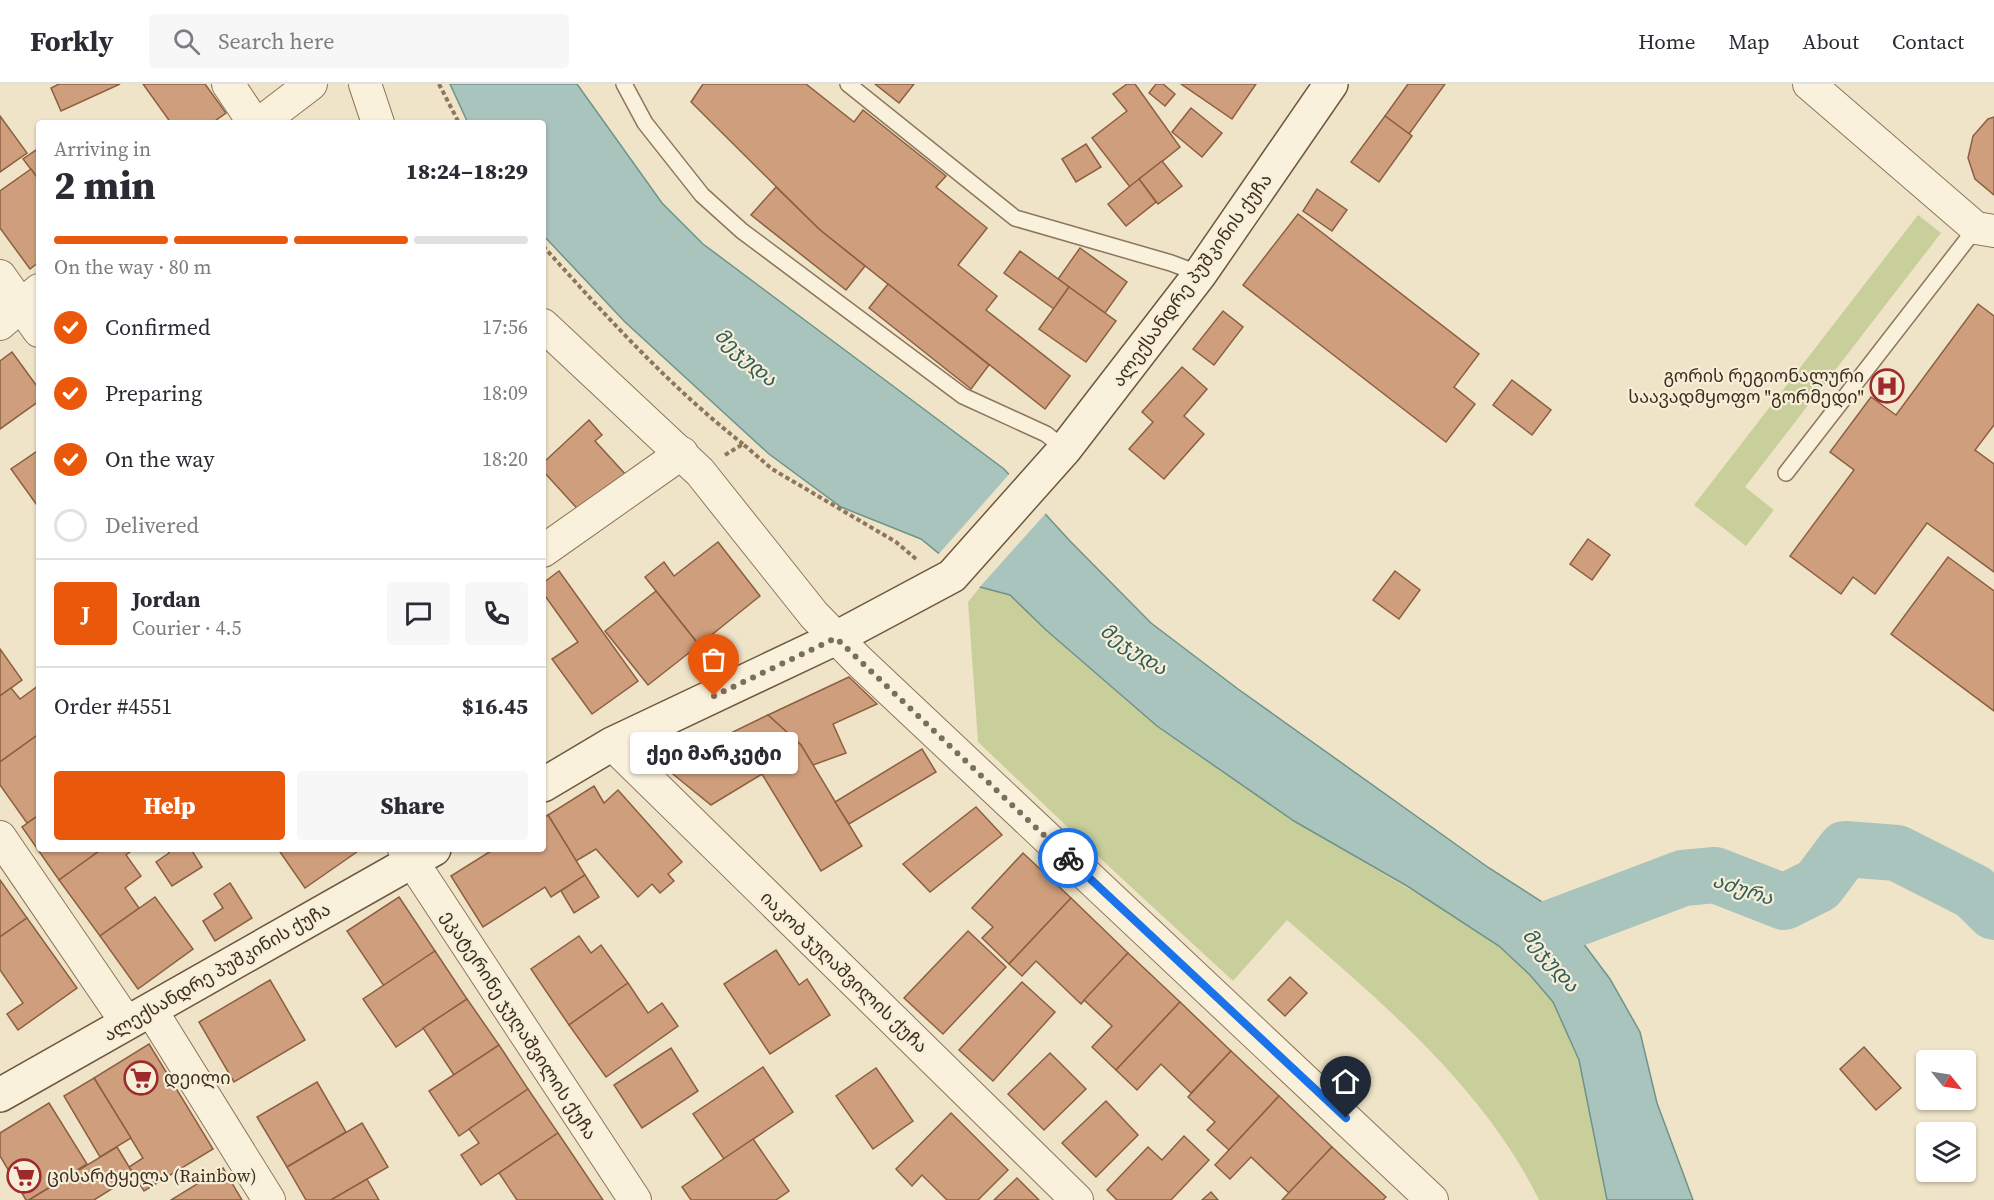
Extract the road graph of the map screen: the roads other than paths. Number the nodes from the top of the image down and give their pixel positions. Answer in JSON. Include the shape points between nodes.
{"nodes":[{"id":1,"x":228,"y":84,"type":"edge"},
{"id":2,"x":311,"y":84,"type":"edge"},
{"id":3,"x":365,"y":84,"type":"edge"},
{"id":4,"x":624,"y":84,"type":"edge"},
{"id":5,"x":848,"y":84,"type":"edge"},
{"id":6,"x":1331,"y":84,"type":"edge"},
{"id":7,"x":1809,"y":84,"type":"edge"},
{"id":8,"x":252,"y":120,"type":"edge"},
{"id":9,"x":264,"y":120,"type":"edge"},
{"id":10,"x":377,"y":120,"type":"edge"},
{"id":11,"x":1985,"y":229,"type":"edge"},
{"id":12,"x":1200,"y":274,"type":"junction"},
{"id":13,"x":0,"y":276,"type":"edge"},
{"id":14,"x":20,"y":307,"type":"edge"},
{"id":15,"x":36,"y":327,"type":"edge"},
{"id":16,"x":546,"y":327,"type":"edge"},
{"id":17,"x":1055,"y":460,"type":"junction"},
{"id":18,"x":691,"y":463,"type":"junction"},
{"id":19,"x":1786,"y":473,"type":"dead end"},
{"id":20,"x":546,"y":549,"type":"edge"},
{"id":21,"x":836,"y":638,"type":"junction"},
{"id":22,"x":612,"y":744,"type":"junction"},
{"id":23,"x":546,"y":782,"type":"edge"},
{"id":24,"x":0,"y":837,"type":"edge"},
{"id":25,"x":417,"y":853,"type":"edge"},
{"id":26,"x":139,"y":1017,"type":"junction"},
{"id":27,"x":0,"y":1095,"type":"edge"},
{"id":28,"x":269,"y":1200,"type":"edge"},
{"id":29,"x":635,"y":1200,"type":"edge"},
{"id":30,"x":1077,"y":1200,"type":"edge"},
{"id":31,"x":1432,"y":1200,"type":"edge"}],
"edges":[{"from":1,"to":8,"type":"street"},
{"from":2,"to":9,"type":"street"},
{"from":3,"to":10,"type":"street"},
{"from":4,"to":17,"type":"lane","via":[[645,123],[702,195],[742,231],[963,396],[1046,434]]},
{"from":5,"to":12,"type":"lane","via":[[1015,218]]},
{"from":6,"to":12,"type":"main road","name":"ალექსანდრე პუშკინის ქუჩა"},
{"from":7,"to":11,"type":"street"},
{"from":11,"to":19,"type":"lane"},
{"from":12,"to":17,"type":"main road","name":"ალექსანდრე პუშკინის ქუჩა"},
{"from":13,"to":14,"type":"street"},
{"from":14,"to":15,"type":"street"},
{"from":16,"to":18,"type":"street"},
{"from":17,"to":21,"type":"main road","name":"ალექსანდრე პუშკინის ქუჩა","via":[[952,576]]},
{"from":18,"to":20,"type":"street"},
{"from":18,"to":21,"type":"street"},
{"from":21,"to":22,"type":"main road"},
{"from":21,"to":31,"type":"street"},
{"from":22,"to":23,"type":"main road"},
{"from":22,"to":30,"type":"street","name":"იაკობ ჯუღაშვილის ქუჩა"},
{"from":24,"to":26,"type":"street"},
{"from":25,"to":26,"type":"main road","name":"ალექსანდრე პუშკინის ქუჩა"},
{"from":25,"to":29,"type":"street","name":"ეკატერინე ჯუღაშვილის ქუჩა"},
{"from":26,"to":27,"type":"main road","name":"ალექსანდრე პუშკინის ქუჩა"},
{"from":26,"to":28,"type":"street"}]}
